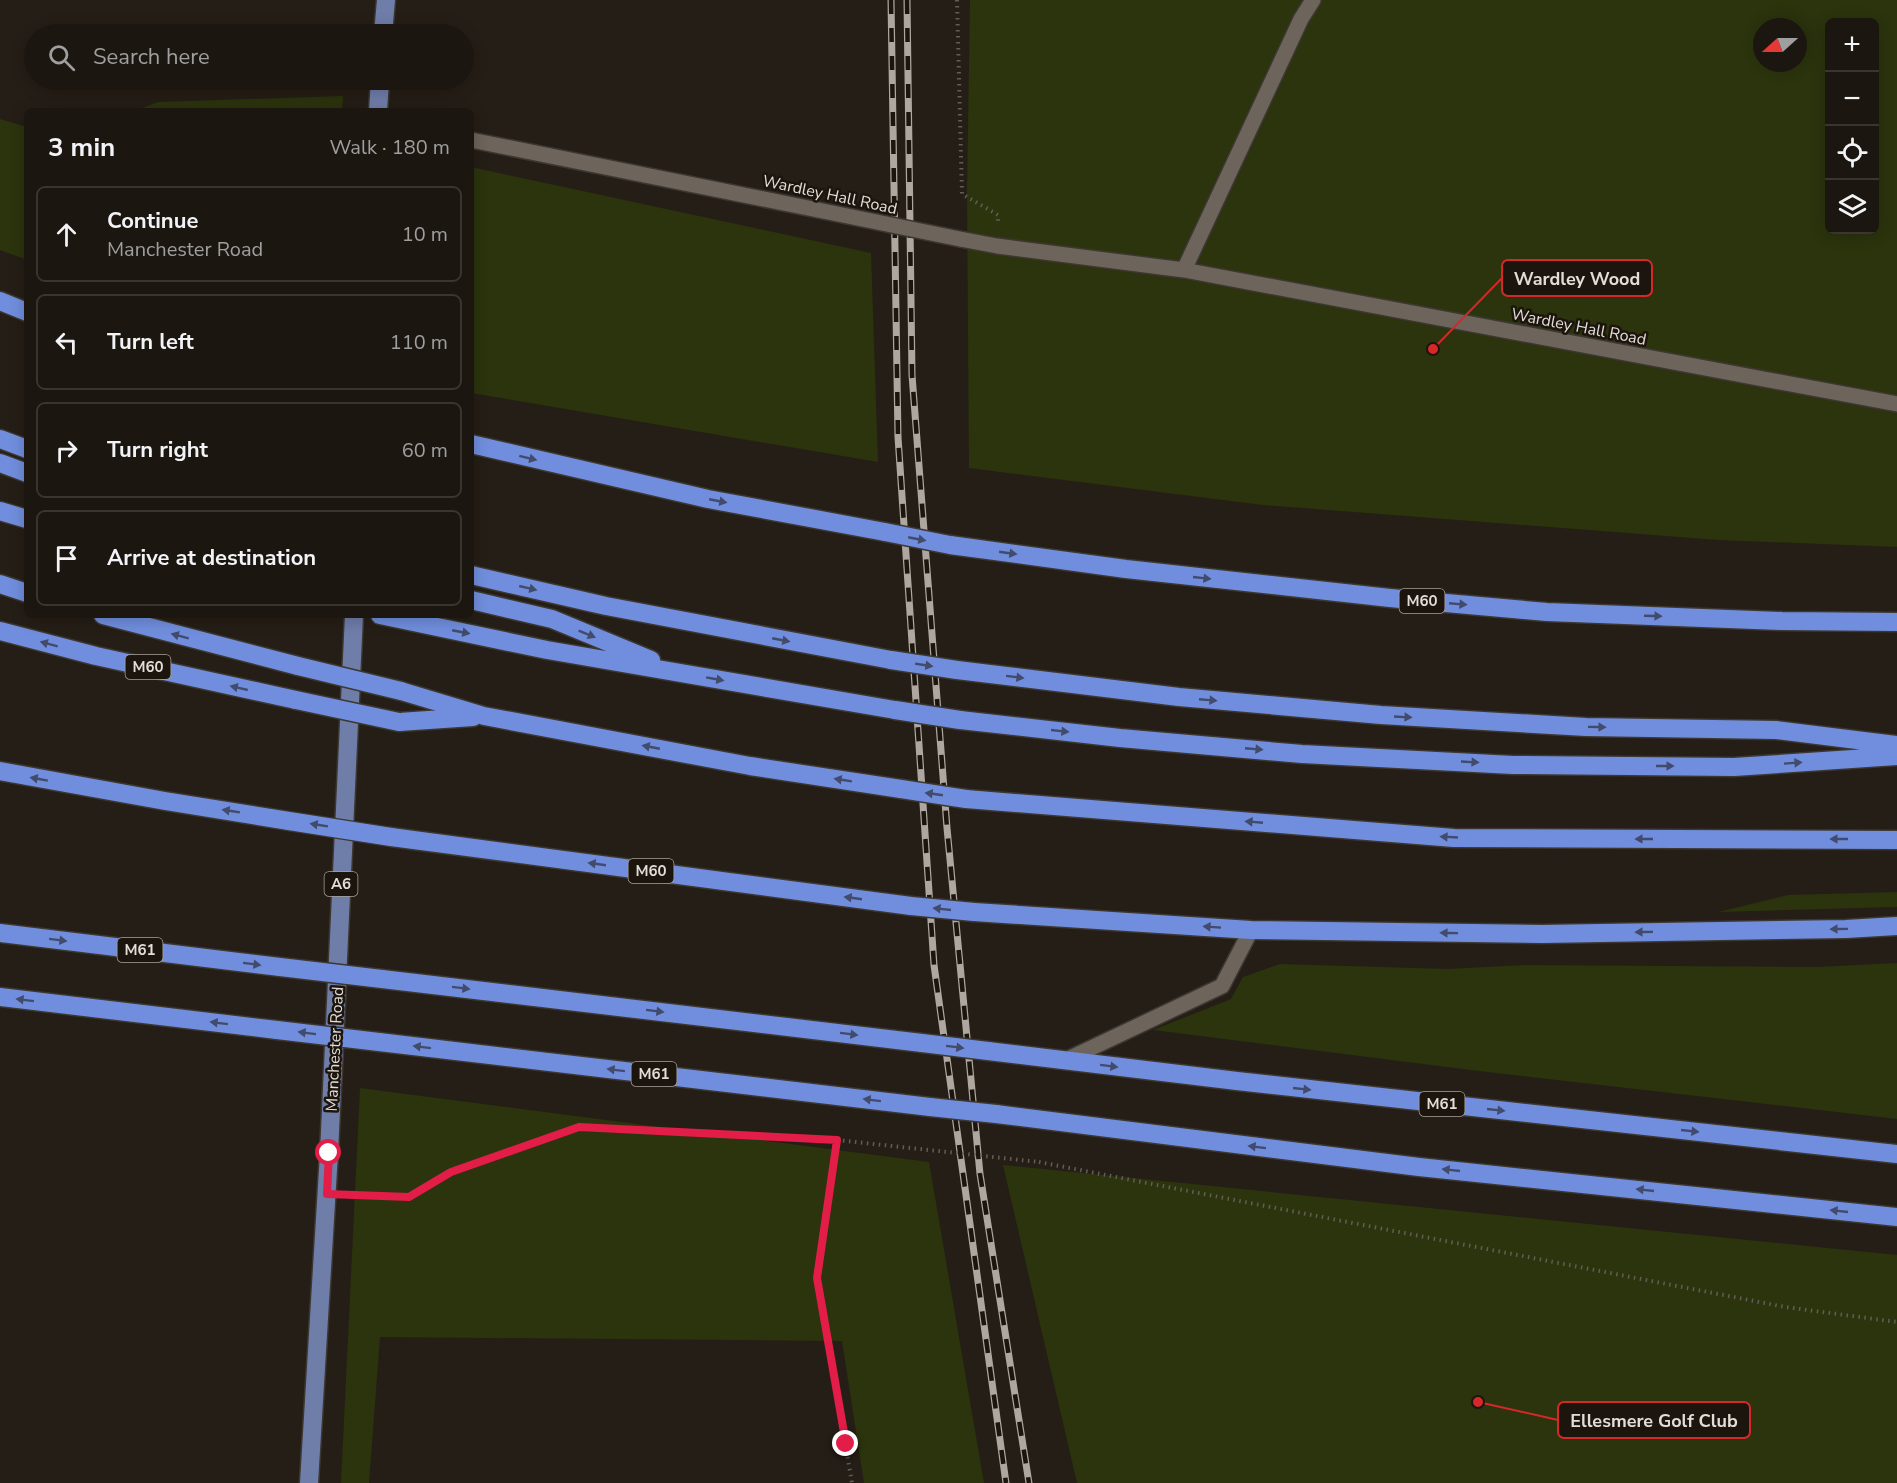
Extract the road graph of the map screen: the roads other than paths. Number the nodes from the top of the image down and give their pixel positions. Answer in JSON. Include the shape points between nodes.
{"nodes":[{"id":1,"x":386,"y":0,"type":"edge"},
{"id":2,"x":1313,"y":0,"type":"edge"},
{"id":3,"x":384,"y":24,"type":"edge"},
{"id":4,"x":379,"y":90,"type":"edge"},
{"id":5,"x":378,"y":108,"type":"edge"},
{"id":6,"x":474,"y":141,"type":"edge"},
{"id":7,"x":1184,"y":270,"type":"junction"},
{"id":8,"x":0,"y":301,"type":"edge"},
{"id":9,"x":24,"y":311,"type":"edge"},
{"id":10,"x":1897,"y":404,"type":"edge"},
{"id":11,"x":0,"y":439,"type":"edge"},
{"id":12,"x":474,"y":445,"type":"edge"},
{"id":13,"x":24,"y":448,"type":"edge"},
{"id":14,"x":0,"y":463,"type":"edge"},
{"id":15,"x":24,"y":472,"type":"edge"},
{"id":16,"x":0,"y":511,"type":"edge"},
{"id":17,"x":24,"y":518,"type":"edge"},
{"id":18,"x":474,"y":576,"type":"edge"},
{"id":19,"x":0,"y":584,"type":"edge"},
{"id":20,"x":24,"y":592,"type":"edge"},
{"id":21,"x":474,"y":601,"type":"edge"},
{"id":22,"x":114,"y":618,"type":"edge"},
{"id":23,"x":354,"y":618,"type":"edge"},
{"id":24,"x":392,"y":618,"type":"edge"},
{"id":25,"x":1897,"y":622,"type":"edge"},
{"id":26,"x":0,"y":631,"type":"edge"},
{"id":27,"x":683,"y":673,"type":"junction"},
{"id":28,"x":484,"y":716,"type":"junction"},
{"id":29,"x":1897,"y":745,"type":"edge"},
{"id":30,"x":1897,"y":756,"type":"edge"},
{"id":31,"x":0,"y":771,"type":"edge"},
{"id":32,"x":1897,"y":840,"type":"edge"},
{"id":33,"x":1897,"y":926,"type":"edge"},
{"id":34,"x":1251,"y":930,"type":"junction"},
{"id":35,"x":0,"y":933,"type":"edge"},
{"id":36,"x":0,"y":997,"type":"edge"},
{"id":37,"x":1066,"y":1060,"type":"junction"},
{"id":38,"x":1897,"y":1154,"type":"edge"},
{"id":39,"x":1897,"y":1217,"type":"edge"},
{"id":40,"x":309,"y":1483,"type":"edge"}],
"edges":[{"from":1,"to":3,"type":"main road"},
{"from":2,"to":7,"type":"lane"},
{"from":4,"to":5,"type":"main road"},
{"from":6,"to":7,"type":"lane","name":"Wardley Hall Road","bridge":true,"via":[[960,240]]},
{"from":7,"to":10,"type":"lane","name":"Wardley Hall Road"},
{"from":8,"to":9,"type":"highway"},
{"from":11,"to":13,"type":"highway"},
{"from":12,"to":25,"type":"highway","number":"M60","one_way":true,"bridge":true,"via":[[708,499],[950,545],[1126,570],[1547,612]]},
{"from":14,"to":15,"type":"highway"},
{"from":16,"to":17,"type":"highway"},
{"from":18,"to":29,"type":"highway","one_way":true,"bridge":true,"via":[[606,606],[891,660],[1179,698],[1586,727],[1776,730]]},
{"from":19,"to":20,"type":"highway"},
{"from":21,"to":27,"type":"highway","one_way":true,"via":[[552,619]]},
{"from":28,"to":22,"type":"highway","number":"M60","one_way":true,"bridge":true},
{"from":23,"to":40,"type":"main road","name":"Manchester Road","number":"A6","via":[[327,1194]]},
{"from":24,"to":27,"type":"highway","one_way":true},
{"from":28,"to":26,"type":"highway","number":"M60","one_way":true,"bridge":true,"via":[[399,722],[96,656]]},
{"from":27,"to":30,"type":"highway","one_way":true,"bridge":true,"via":[[960,720],[1302,754],[1513,765],[1734,767]]},
{"from":32,"to":28,"type":"highway","number":"M60","one_way":true,"bridge":true,"via":[[1454,838],[966,799],[750,766]]},
{"from":34,"to":31,"type":"highway","number":"M60","one_way":true,"bridge":true,"via":[[911,906],[391,837]]},
{"from":33,"to":34,"type":"highway","number":"M60","one_way":true,"via":[[1542,934]]},
{"from":34,"to":37,"type":"lane","via":[[1222,986]]},
{"from":35,"to":37,"type":"highway","number":"M61","one_way":true,"bridge":true},
{"from":39,"to":36,"type":"highway","number":"M61","one_way":true,"bridge":true,"via":[[1419,1167]]},
{"from":37,"to":38,"type":"highway","number":"M61","one_way":true}]}
